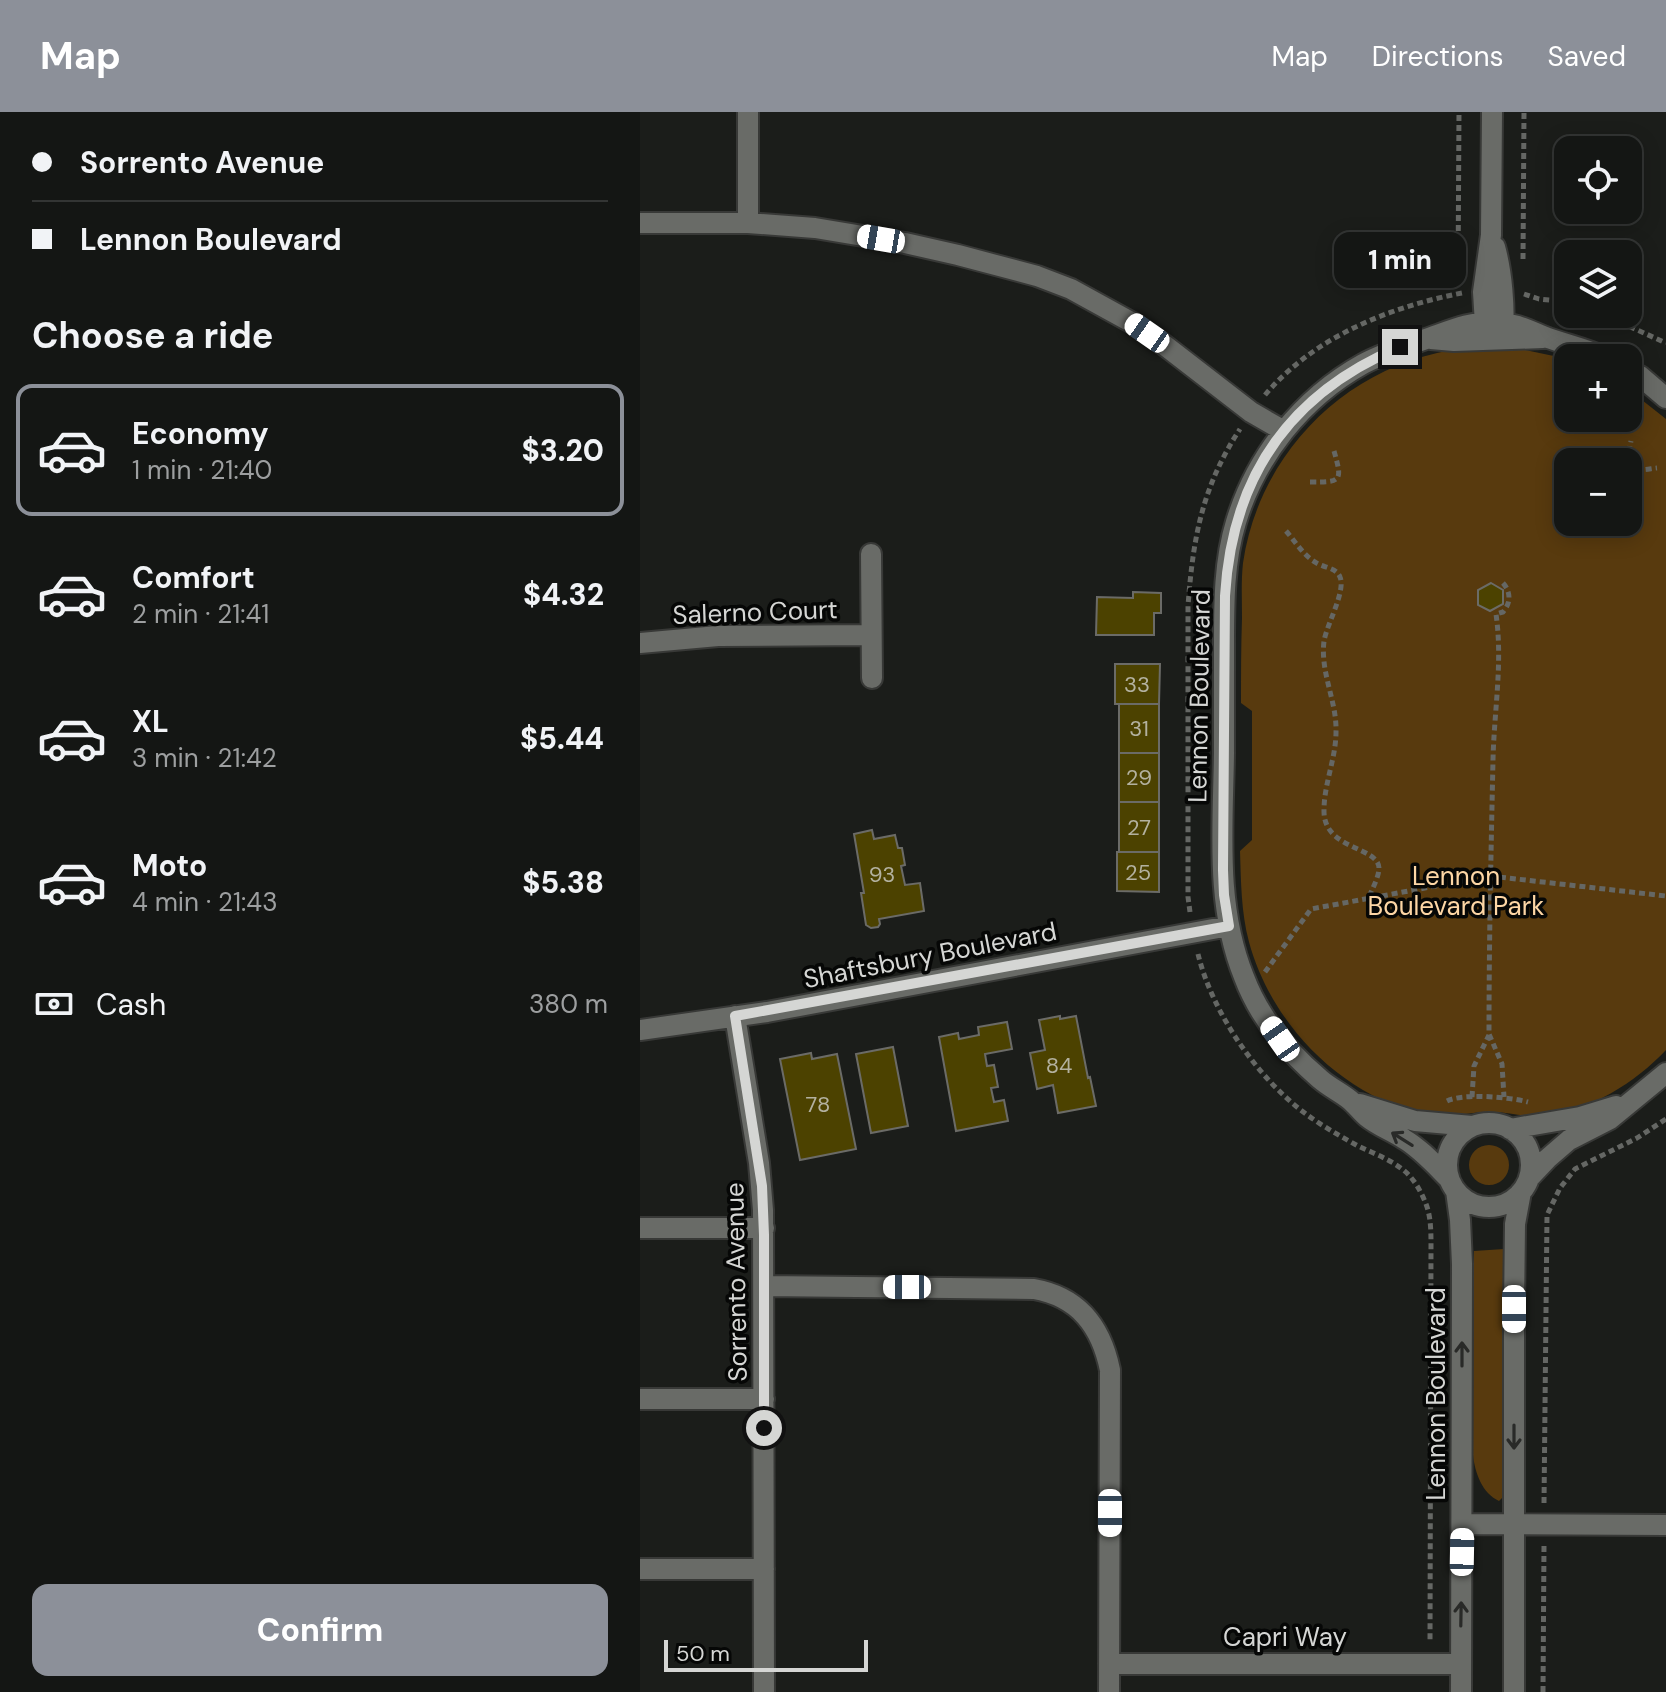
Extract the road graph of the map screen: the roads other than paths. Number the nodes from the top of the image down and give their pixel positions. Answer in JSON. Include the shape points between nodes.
{"nodes":[{"id":1,"x":748,"y":112,"type":"edge"},
{"id":2,"x":1492,"y":112,"type":"edge"},
{"id":3,"x":640,"y":223,"type":"edge"},
{"id":4,"x":748,"y":223,"type":"junction"},
{"id":5,"x":1494,"y":331,"type":"junction"},
{"id":6,"x":1568,"y":344,"type":"edge"},
{"id":7,"x":1642,"y":378,"type":"edge"},
{"id":8,"x":1666,"y":398,"type":"edge"},
{"id":9,"x":1284,"y":431,"type":"junction"},
{"id":10,"x":871,"y":554,"type":"dead end"},
{"id":11,"x":871,"y":635,"type":"junction"},
{"id":12,"x":640,"y":643,"type":"edge"},
{"id":13,"x":872,"y":678,"type":"dead end"},
{"id":14,"x":1229,"y":926,"type":"junction"},
{"id":15,"x":735,"y":1016,"type":"junction"},
{"id":16,"x":640,"y":1030,"type":"edge"},
{"id":17,"x":1666,"y":1073,"type":"edge"},
{"id":18,"x":1635,"y":1098,"type":"junction"},
{"id":19,"x":1353,"y":1102,"type":"junction"},
{"id":20,"x":1472,"y":1126,"type":"junction"},
{"id":21,"x":1510,"y":1129,"type":"junction"},
{"id":22,"x":1453,"y":1185,"type":"junction"},
{"id":23,"x":1525,"y":1185,"type":"junction"},
{"id":24,"x":640,"y":1228,"type":"edge"},
{"id":25,"x":764,"y":1228,"type":"junction"},
{"id":26,"x":764,"y":1286,"type":"junction"},
{"id":27,"x":640,"y":1399,"type":"edge"},
{"id":28,"x":764,"y":1399,"type":"junction"},
{"id":29,"x":1462,"y":1524,"type":"junction"},
{"id":30,"x":1514,"y":1525,"type":"junction"},
{"id":31,"x":1666,"y":1525,"type":"edge"},
{"id":32,"x":640,"y":1569,"type":"edge"},
{"id":33,"x":764,"y":1569,"type":"junction"},
{"id":34,"x":1109,"y":1664,"type":"junction"},
{"id":35,"x":1460,"y":1664,"type":"junction"},
{"id":36,"x":764,"y":1692,"type":"edge"},
{"id":37,"x":1109,"y":1692,"type":"edge"},
{"id":38,"x":1461,"y":1692,"type":"edge"},
{"id":39,"x":1514,"y":1692,"type":"edge"}],
"edges":[{"from":1,"to":4,"type":"street"},
{"from":2,"to":5,"type":"street"},
{"from":3,"to":4,"type":"street"},
{"from":4,"to":9,"type":"street","via":[[905,243],[1071,289],[1131,322]]},
{"from":5,"to":6,"type":"street","name":"Lennon Boulevard"},
{"from":5,"to":9,"type":"street","name":"Lennon Boulevard","via":[[1454,341],[1427,339],[1380,356],[1311,401]]},
{"from":7,"to":8,"type":"street"},
{"from":9,"to":14,"type":"street","name":"Lennon Boulevard","via":[[1244,498],[1226,571],[1223,870]]},
{"from":10,"to":11,"type":"street","name":"Salerno Court"},
{"from":11,"to":12,"type":"street","name":"Salerno Court","via":[[718,636]]},
{"from":11,"to":13,"type":"street","name":"Salerno Court"},
{"from":14,"to":15,"type":"street","name":"Shaftsbury Boulevard"},
{"from":14,"to":19,"type":"street","name":"Lennon Boulevard","via":[[1251,993],[1280,1039],[1321,1080]]},
{"from":15,"to":16,"type":"street","name":"Shaftsbury Boulevard"},
{"from":15,"to":25,"type":"street","name":"Sorrento Avenue"},
{"from":17,"to":18,"type":"street"},
{"from":18,"to":21,"type":"street","via":[[1593,1114]]},
{"from":18,"to":23,"type":"street","via":[[1610,1119],[1569,1140]]},
{"from":19,"to":20,"type":"street","name":"Lennon Boulevard","via":[[1415,1121]]},
{"from":22,"to":19,"type":"street","name":"Lennon Boulevard","one_way":true,"via":[[1418,1149]]},
{"from":20,"to":21,"type":"street","via":[[1491,1123]]},
{"from":20,"to":22,"type":"street","via":[[1460,1134],[1447,1158]]},
{"from":21,"to":23,"type":"street","via":[[1528,1150],[1531,1162]]},
{"from":22,"to":23,"type":"street","via":[[1461,1197],[1488,1207],[1503,1205]]},
{"from":29,"to":22,"type":"street","name":"Lennon Boulevard","one_way":true,"via":[[1462,1256]]},
{"from":23,"to":30,"type":"street","one_way":true,"via":[[1515,1224]]},
{"from":24,"to":25,"type":"street"},
{"from":25,"to":26,"type":"street","name":"Sorrento Avenue"},
{"from":26,"to":28,"type":"street","name":"Sorrento Avenue"},
{"from":26,"to":34,"type":"street","via":[[1034,1289],[1063,1297],[1087,1317],[1110,1370]]},
{"from":27,"to":28,"type":"street"},
{"from":28,"to":33,"type":"street","name":"Sorrento Avenue"},
{"from":29,"to":30,"type":"street"},
{"from":35,"to":29,"type":"street","name":"Lennon Boulevard","one_way":true},
{"from":30,"to":31,"type":"street"},
{"from":30,"to":39,"type":"street"},
{"from":32,"to":33,"type":"street"},
{"from":33,"to":36,"type":"street","name":"Sorrento Avenue"},
{"from":34,"to":35,"type":"street","name":"Capri Way"},
{"from":34,"to":37,"type":"street"},
{"from":35,"to":38,"type":"street","name":"Lennon Boulevard"}]}
